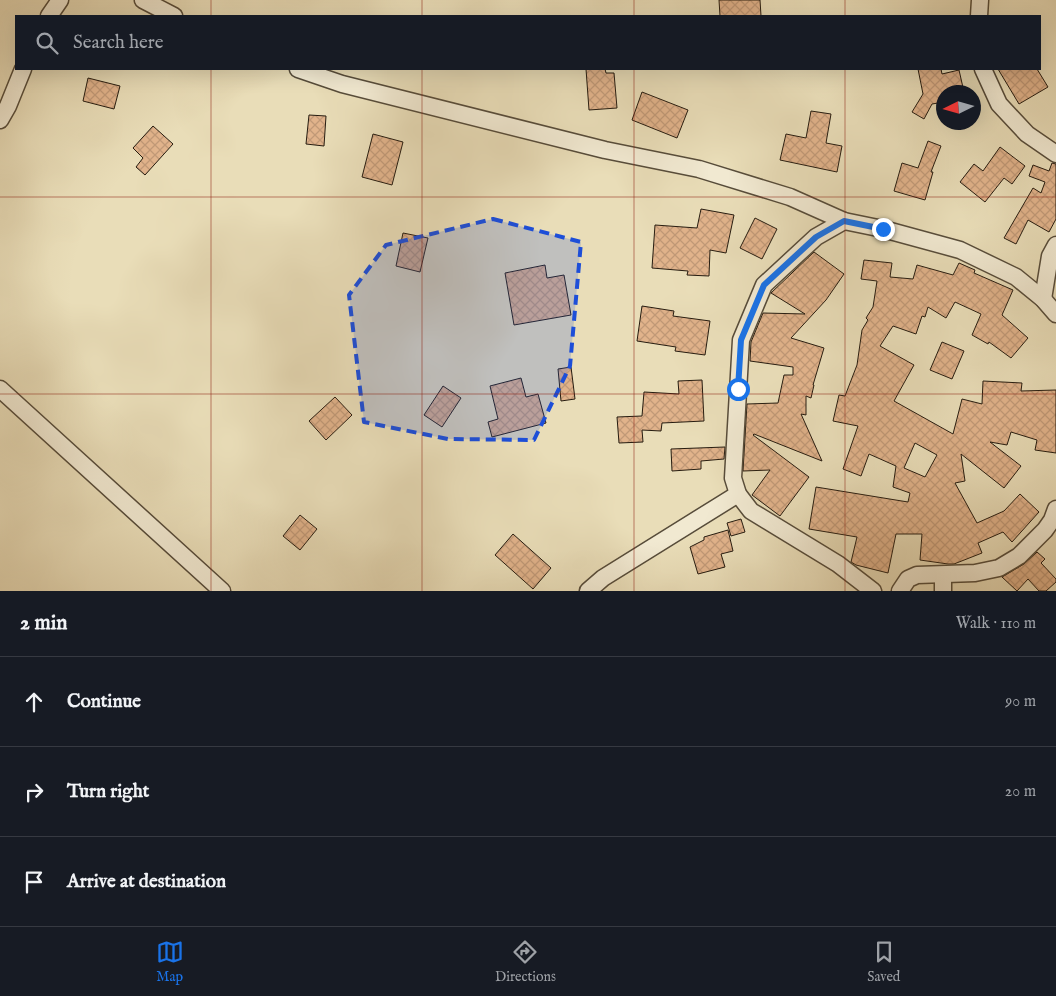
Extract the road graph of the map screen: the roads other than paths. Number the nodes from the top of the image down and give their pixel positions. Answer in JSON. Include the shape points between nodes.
{"nodes":[{"id":1,"x":60,"y":0,"type":"edge"},
{"id":2,"x":143,"y":0,"type":"edge"},
{"id":3,"x":980,"y":0,"type":"edge"},
{"id":4,"x":50,"y":15,"type":"edge"},
{"id":5,"x":172,"y":15,"type":"edge"},
{"id":6,"x":980,"y":15,"type":"edge"},
{"id":7,"x":23,"y":70,"type":"edge"},
{"id":8,"x":301,"y":70,"type":"edge"},
{"id":9,"x":983,"y":70,"type":"edge"},
{"id":10,"x":0,"y":120,"type":"edge"},
{"id":11,"x":1056,"y":154,"type":"edge"},
{"id":12,"x":844,"y":221,"type":"junction"},
{"id":13,"x":1056,"y":245,"type":"edge"},
{"id":14,"x":1043,"y":299,"type":"junction"},
{"id":15,"x":1056,"y":314,"type":"edge"},
{"id":16,"x":0,"y":389,"type":"edge"},
{"id":17,"x":738,"y":494,"type":"junction"},
{"id":18,"x":1055,"y":517,"type":"edge"},
{"id":19,"x":943,"y":574,"type":"junction"},
{"id":20,"x":222,"y":591,"type":"edge"},
{"id":21,"x":588,"y":591,"type":"edge"},
{"id":22,"x":873,"y":591,"type":"edge"},
{"id":23,"x":900,"y":591,"type":"edge"},
{"id":24,"x":943,"y":591,"type":"edge"}],
"edges":[{"from":1,"to":4,"type":"street"},
{"from":2,"to":5,"type":"street"},
{"from":3,"to":6,"type":"street"},
{"from":7,"to":10,"type":"street"},
{"from":8,"to":12,"type":"street","via":[[342,84],[605,150],[699,169],[790,197]]},
{"from":9,"to":11,"type":"street","via":[[999,104],[1027,134]]},
{"from":12,"to":14,"type":"street","via":[[960,250],[1016,277]]},
{"from":12,"to":17,"type":"street","via":[[816,237],[764,285],[741,340],[733,478]]},
{"from":13,"to":14,"type":"street","via":[[1050,256]]},
{"from":14,"to":15,"type":"street"},
{"from":16,"to":20,"type":"street"},
{"from":17,"to":21,"type":"street","via":[[611,572]]},
{"from":17,"to":22,"type":"street","via":[[751,511],[838,564]]},
{"from":18,"to":19,"type":"street","via":[[1019,556],[1000,568]]},
{"from":19,"to":23,"type":"street","via":[[918,575],[908,579]]},
{"from":19,"to":24,"type":"street"}]}
